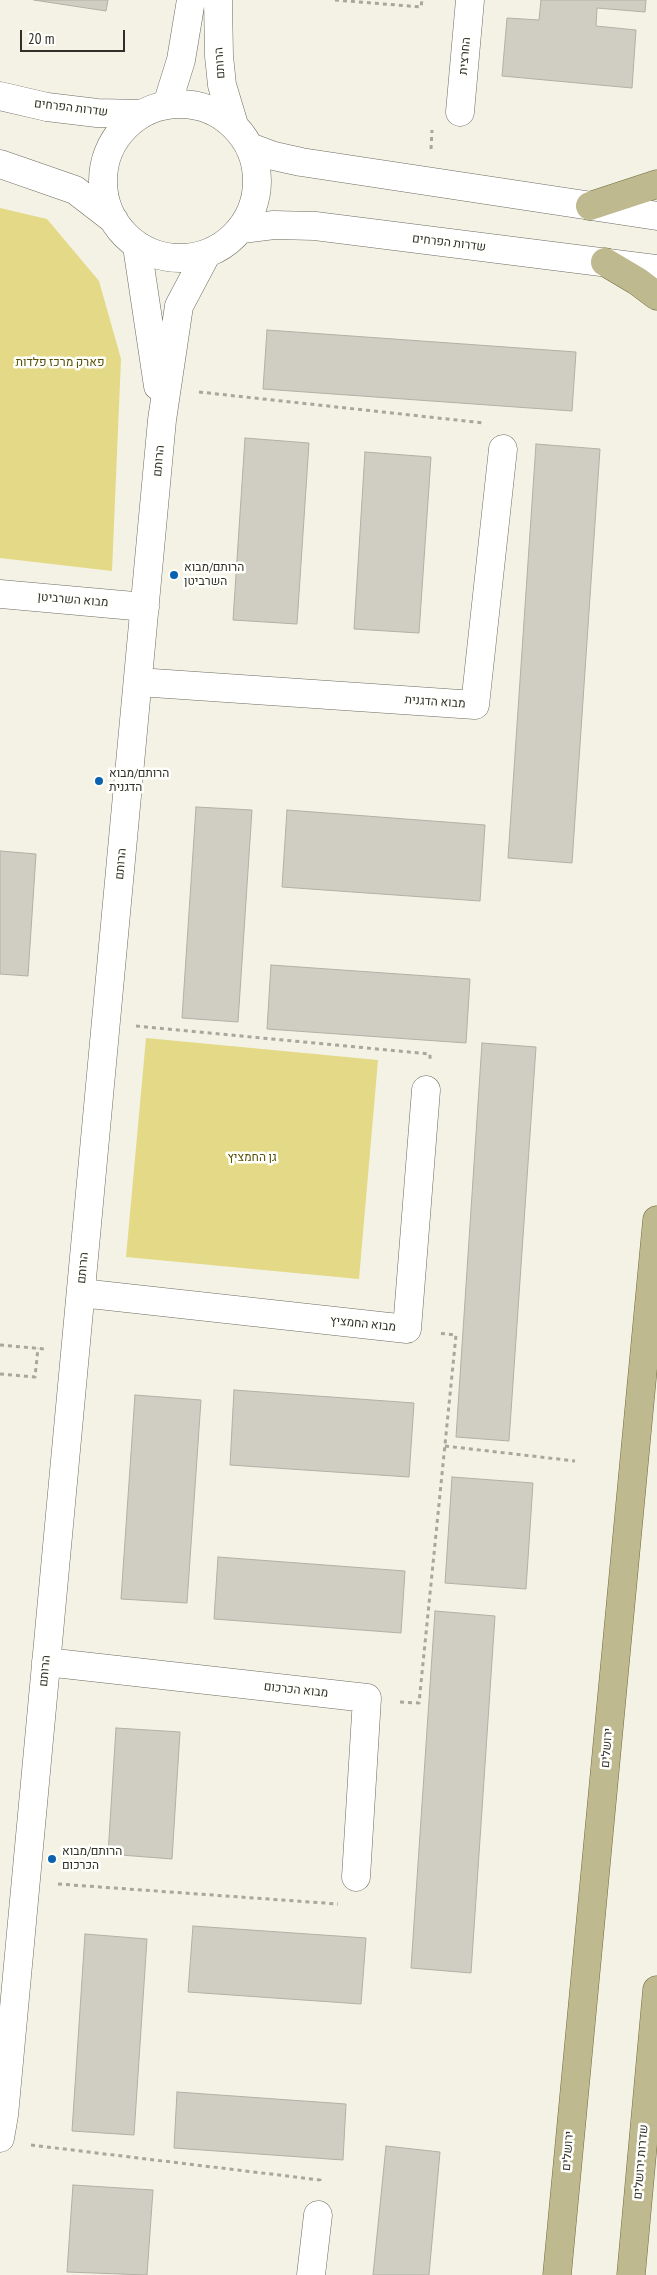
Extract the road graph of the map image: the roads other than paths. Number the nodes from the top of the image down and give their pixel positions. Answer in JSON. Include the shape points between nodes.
{"nodes":[{"id":1,"x":191,"y":0,"type":"edge"},
{"id":2,"x":218,"y":0,"type":"edge"},
{"id":3,"x":470,"y":0,"type":"edge"},
{"id":4,"x":0,"y":96,"type":"edge"},
{"id":5,"x":168,"y":105,"type":"junction"},
{"id":6,"x":460,"y":112,"type":"dead end"},
{"id":7,"x":142,"y":114,"type":"junction"},
{"id":8,"x":234,"y":125,"type":"junction"},
{"id":9,"x":250,"y":147,"type":"junction"},
{"id":10,"x":0,"y":164,"type":"edge"},
{"id":11,"x":657,"y":184,"type":"edge"},
{"id":12,"x":590,"y":206,"type":"junction"},
{"id":13,"x":657,"y":216,"type":"edge"},
{"id":14,"x":114,"y":220,"type":"junction"},
{"id":15,"x":242,"y":229,"type":"junction"},
{"id":16,"x":137,"y":246,"type":"junction"},
{"id":17,"x":206,"y":255,"type":"junction"},
{"id":18,"x":605,"y":262,"type":"junction"},
{"id":19,"x":657,"y":269,"type":"edge"},
{"id":20,"x":657,"y":296,"type":"edge"},
{"id":21,"x":162,"y":420,"type":"junction"},
{"id":22,"x":503,"y":449,"type":"road end"},
{"id":23,"x":0,"y":594,"type":"edge"},
{"id":24,"x":145,"y":607,"type":"junction"},
{"id":25,"x":138,"y":682,"type":"junction"},
{"id":26,"x":426,"y":1090,"type":"road end"},
{"id":27,"x":657,"y":1220,"type":"edge"},
{"id":28,"x":81,"y":1293,"type":"junction"},
{"id":29,"x":46,"y":1662,"type":"junction"},
{"id":30,"x":356,"y":1877,"type":"road end"},
{"id":31,"x":657,"y":1990,"type":"edge"},
{"id":32,"x":1,"y":2122,"type":"edge"},
{"id":33,"x":318,"y":2215,"type":"road end"},
{"id":34,"x":311,"y":2275,"type":"edge"},
{"id":35,"x":557,"y":2275,"type":"edge"},
{"id":36,"x":631,"y":2275,"type":"edge"}],
"edges":[{"from":1,"to":5,"type":"street","via":[[181,60]]},
{"from":2,"to":8,"type":"street","name":"הרותם","via":[[222,86]]},
{"from":3,"to":6,"type":"street","name":"החרצית"},
{"from":4,"to":7,"type":"street","name":"שדרות הפרחים","via":[[47,107]]},
{"from":5,"to":7,"type":"street"},
{"from":5,"to":8,"type":"street","via":[[191,104],[214,112]]},
{"from":7,"to":14,"type":"street","via":[[113,142],[106,161],[103,182]]},
{"from":8,"to":9,"type":"street"},
{"from":9,"to":12,"type":"street","via":[[301,162]]},
{"from":9,"to":15,"type":"street","via":[[258,189]]},
{"from":10,"to":14,"type":"street","via":[[76,190]]},
{"from":11,"to":12,"type":"main road"},
{"from":12,"to":13,"type":"street"},
{"from":14,"to":16,"type":"street"},
{"from":15,"to":17,"type":"street","via":[[225,245]]},
{"from":15,"to":18,"type":"street","name":"שדרות הפרחים","via":[[274,225],[315,226]]},
{"from":16,"to":17,"type":"street","via":[[171,258]]},
{"from":16,"to":21,"type":"street","name":"הרותם","via":[[152,330]]},
{"from":17,"to":21,"type":"street","name":"הרותם","via":[[179,306]]},
{"from":18,"to":19,"type":"street","name":"שדרות הפרחים"},
{"from":18,"to":20,"type":"main road"},
{"from":21,"to":24,"type":"street","name":"הרותם"},
{"from":22,"to":25,"type":"street","name":"מבוא הדגנית","via":[[475,705]]},
{"from":23,"to":24,"type":"street","name":"מבוא השרביטן"},
{"from":24,"to":25,"type":"street","name":"הרותם"},
{"from":25,"to":28,"type":"street","name":"הרותם"},
{"from":26,"to":28,"type":"street","name":"מבוא החמציץ","via":[[407,1329]]},
{"from":27,"to":35,"type":"main road","name":"ירושלים"},
{"from":28,"to":29,"type":"street","name":"הרותם"},
{"from":29,"to":30,"type":"street","name":"מבוא הכרכום","via":[[367,1698]]},
{"from":29,"to":32,"type":"street","name":"הרותם"},
{"from":31,"to":36,"type":"main road","name":"שדרות ירושלים"},
{"from":33,"to":34,"type":"street"}]}
